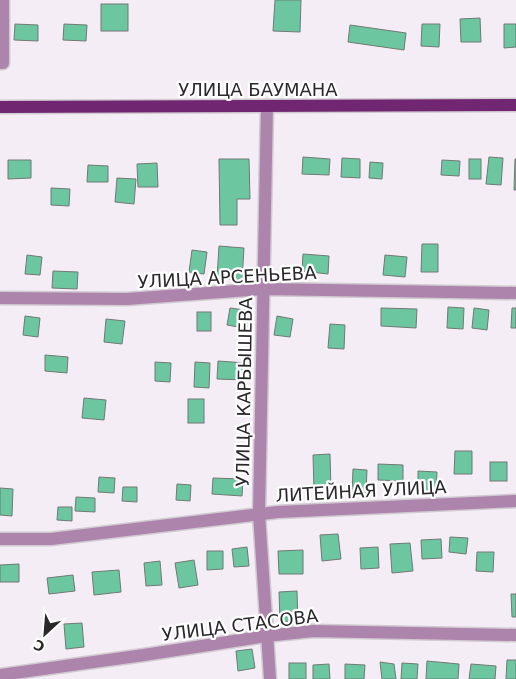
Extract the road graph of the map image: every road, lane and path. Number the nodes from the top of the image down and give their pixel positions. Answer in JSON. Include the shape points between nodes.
{"nodes":[{"id":1,"x":3,"y":0,"type":"edge"},
{"id":2,"x":1,"y":63,"type":"edge"},
{"id":3,"x":516,"y":105,"type":"edge"},
{"id":4,"x":267,"y":106,"type":"junction"},
{"id":5,"x":0,"y":107,"type":"edge"},
{"id":6,"x":264,"y":289,"type":"junction"},
{"id":7,"x":516,"y":293,"type":"edge"},
{"id":8,"x":0,"y":298,"type":"edge"},
{"id":9,"x":516,"y":501,"type":"edge"},
{"id":10,"x":259,"y":514,"type":"junction"},
{"id":11,"x":0,"y":539,"type":"edge"},
{"id":12,"x":516,"y":635,"type":"edge"},
{"id":13,"x":266,"y":636,"type":"junction"},
{"id":14,"x":0,"y":675,"type":"edge"},
{"id":15,"x":270,"y":679,"type":"edge"}],
"edges":[{"from":1,"to":2,"type":"street"},
{"from":3,"to":4,"type":"main road","name":"УЛИЦА БАУМАНА"},
{"from":4,"to":5,"type":"main road","name":"УЛИЦА БАУМАНА"},
{"from":4,"to":6,"type":"street","name":"УЛИЦА КАРБЫШЕВА"},
{"from":6,"to":7,"type":"street","name":"УЛИЦА АРСЕНЬЕВА"},
{"from":6,"to":8,"type":"street","name":"УЛИЦА АРСЕНЬЕВА","via":[[127,299]]},
{"from":6,"to":10,"type":"street","name":"УЛИЦА КАРБЫШЕВА"},
{"from":9,"to":10,"type":"street","name":"ЛИТЕЙНАЯ УЛИЦА"},
{"from":10,"to":11,"type":"street","name":"ЛИТЕЙНАЯ УЛИЦА","via":[[51,539]]},
{"from":10,"to":13,"type":"street","name":"УЛИЦА КАРБЫШЕВА"},
{"from":12,"to":13,"type":"street","name":"УЛИЦА СТАСОВА","via":[[313,631]]},
{"from":13,"to":14,"type":"street","name":"УЛИЦА СТАСОВА"},
{"from":13,"to":15,"type":"street","name":"УЛИЦА КАРБЫШЕВА"}]}
